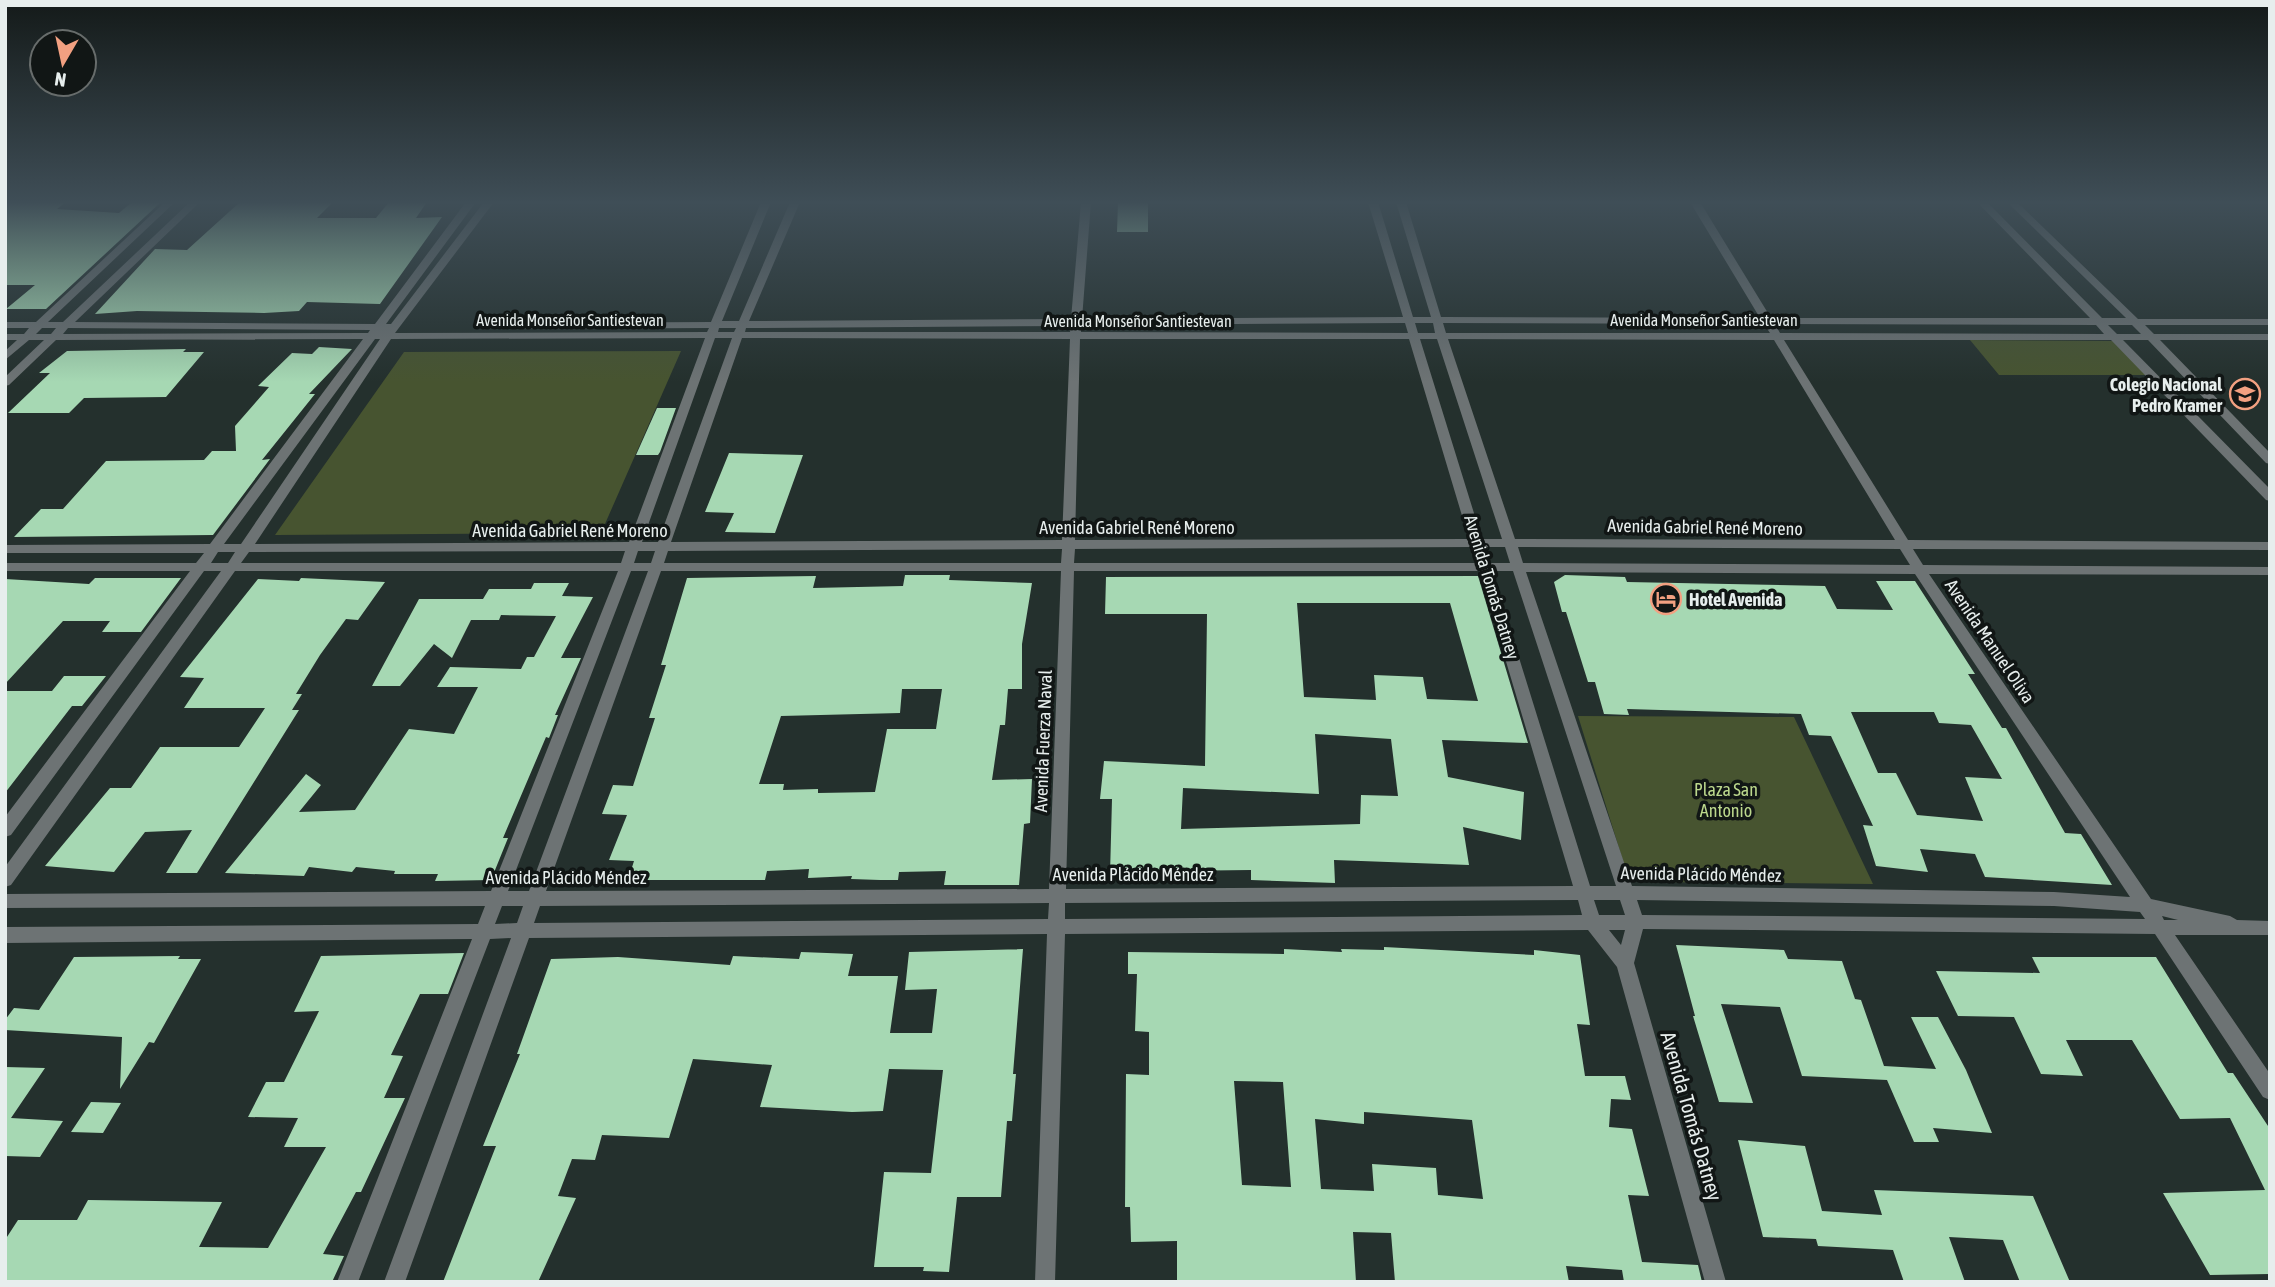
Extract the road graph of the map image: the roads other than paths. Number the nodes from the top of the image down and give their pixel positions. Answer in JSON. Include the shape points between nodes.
{"nodes":[{"id":1,"x":107,"y":262,"type":"edge"},
{"id":2,"x":133,"y":262,"type":"edge"},
{"id":3,"x":425,"y":262,"type":"edge"},
{"id":4,"x":444,"y":262,"type":"edge"},
{"id":5,"x":742,"y":262,"type":"edge"},
{"id":6,"x":769,"y":262,"type":"edge"},
{"id":7,"x":1081,"y":262,"type":"edge"},
{"id":8,"x":1392,"y":262,"type":"edge"},
{"id":9,"x":1419,"y":262,"type":"edge"},
{"id":10,"x":1731,"y":262,"type":"edge"},
{"id":11,"x":2041,"y":262,"type":"edge"},
{"id":12,"x":2074,"y":262,"type":"edge"},
{"id":13,"x":1437,"y":320,"type":"junction"},
{"id":14,"x":1411,"y":321,"type":"junction"},
{"id":15,"x":1768,"y":323,"type":"junction"},
{"id":16,"x":2101,"y":323,"type":"junction"},
{"id":17,"x":2136,"y":323,"type":"junction"},
{"id":18,"x":2270,"y":323,"type":"edge"},
{"id":19,"x":5,"y":325,"type":"edge"},
{"id":20,"x":40,"y":325,"type":"junction"},
{"id":21,"x":66,"y":326,"type":"junction"},
{"id":22,"x":714,"y":330,"type":"junction"},
{"id":23,"x":739,"y":330,"type":"junction"},
{"id":24,"x":1076,"y":330,"type":"junction"},
{"id":25,"x":372,"y":332,"type":"junction"},
{"id":26,"x":392,"y":332,"type":"junction"},
{"id":27,"x":1776,"y":336,"type":"junction"},
{"id":28,"x":5,"y":337,"type":"edge"},
{"id":29,"x":26,"y":337,"type":"junction"},
{"id":30,"x":53,"y":337,"type":"junction"},
{"id":31,"x":1416,"y":337,"type":"junction"},
{"id":32,"x":1442,"y":337,"type":"junction"},
{"id":33,"x":2116,"y":337,"type":"junction"},
{"id":34,"x":2270,"y":337,"type":"edge"},
{"id":35,"x":2151,"y":338,"type":"junction"},
{"id":36,"x":5,"y":356,"type":"edge"},
{"id":37,"x":5,"y":383,"type":"edge"},
{"id":38,"x":2270,"y":460,"type":"edge"},
{"id":39,"x":2270,"y":497,"type":"edge"},
{"id":40,"x":1479,"y":543,"type":"junction"},
{"id":41,"x":1510,"y":543,"type":"junction"},
{"id":42,"x":1069,"y":545,"type":"junction"},
{"id":43,"x":2270,"y":546,"type":"edge"},
{"id":44,"x":634,"y":547,"type":"junction"},
{"id":45,"x":663,"y":547,"type":"junction"},
{"id":46,"x":1906,"y":547,"type":"junction"},
{"id":47,"x":215,"y":548,"type":"junction"},
{"id":48,"x":246,"y":548,"type":"junction"},
{"id":49,"x":5,"y":549,"type":"edge"},
{"id":50,"x":203,"y":566,"type":"junction"},
{"id":51,"x":231,"y":566,"type":"junction"},
{"id":52,"x":5,"y":567,"type":"edge"},
{"id":53,"x":626,"y":567,"type":"junction"},
{"id":54,"x":656,"y":567,"type":"junction"},
{"id":55,"x":1068,"y":567,"type":"junction"},
{"id":56,"x":1486,"y":567,"type":"junction"},
{"id":57,"x":1518,"y":567,"type":"junction"},
{"id":58,"x":1920,"y":571,"type":"junction"},
{"id":59,"x":2270,"y":571,"type":"edge"},
{"id":60,"x":5,"y":830,"type":"edge"},
{"id":61,"x":5,"y":880,"type":"edge"},
{"id":62,"x":1626,"y":893,"type":"junction"},
{"id":63,"x":1584,"y":894,"type":"junction"},
{"id":64,"x":1057,"y":896,"type":"junction"},
{"id":65,"x":497,"y":898,"type":"junction"},
{"id":66,"x":534,"y":898,"type":"junction"},
{"id":67,"x":5,"y":901,"type":"edge"},
{"id":68,"x":2142,"y":905,"type":"junction"},
{"id":69,"x":1636,"y":922,"type":"junction"},
{"id":70,"x":1593,"y":923,"type":"junction"},
{"id":71,"x":1056,"y":927,"type":"junction"},
{"id":72,"x":2264,"y":928,"type":"edge"},
{"id":73,"x":2158,"y":929,"type":"junction"},
{"id":74,"x":521,"y":931,"type":"junction"},
{"id":75,"x":484,"y":932,"type":"junction"},
{"id":76,"x":5,"y":935,"type":"edge"},
{"id":77,"x":1625,"y":963,"type":"junction"},
{"id":78,"x":2270,"y":1091,"type":"edge"},
{"id":79,"x":347,"y":1282,"type":"edge"},
{"id":80,"x":394,"y":1282,"type":"edge"},
{"id":81,"x":1045,"y":1282,"type":"edge"},
{"id":82,"x":1716,"y":1282,"type":"edge"}],
"edges":[{"from":1,"to":20,"type":"street"},
{"from":2,"to":21,"type":"street"},
{"from":3,"to":25,"type":"street"},
{"from":4,"to":26,"type":"street"},
{"from":5,"to":22,"type":"street"},
{"from":6,"to":23,"type":"street"},
{"from":7,"to":24,"type":"street","name":"Avenida Fuerza Naval"},
{"from":8,"to":14,"type":"street","name":"Avenida Tomás Datney"},
{"from":9,"to":13,"type":"street","name":"Avenida Tomás Datney"},
{"from":10,"to":15,"type":"street","name":"Avenida Manuel Oliva"},
{"from":11,"to":16,"type":"street"},
{"from":12,"to":17,"type":"street"},
{"from":13,"to":14,"type":"street","name":"Avenida Monseñor Santiestevan"},
{"from":13,"to":15,"type":"street","name":"Avenida Monseñor Santiestevan"},
{"from":13,"to":32,"type":"street","name":"Avenida Tomás Datney"},
{"from":14,"to":24,"type":"street","name":"Avenida Monseñor Santiestevan"},
{"from":14,"to":31,"type":"street","name":"Avenida Tomás Datney"},
{"from":15,"to":16,"type":"street","name":"Avenida Monseñor Santiestevan"},
{"from":15,"to":27,"type":"street","name":"Avenida Manuel Oliva"},
{"from":16,"to":17,"type":"street","name":"Avenida Monseñor Santiestevan"},
{"from":16,"to":33,"type":"street"},
{"from":17,"to":18,"type":"street","name":"Avenida Monseñor Santiestevan"},
{"from":17,"to":35,"type":"street"},
{"from":19,"to":20,"type":"street","name":"Avenida Monseñor Santiestevan"},
{"from":20,"to":21,"type":"street","name":"Avenida Monseñor Santiestevan"},
{"from":20,"to":29,"type":"street"},
{"from":21,"to":25,"type":"street","name":"Avenida Monseñor Santiestevan"},
{"from":21,"to":30,"type":"street"},
{"from":22,"to":23,"type":"street","name":"Avenida Monseñor Santiestevan"},
{"from":22,"to":26,"type":"street","name":"Avenida Monseñor Santiestevan"},
{"from":22,"to":44,"type":"street"},
{"from":23,"to":24,"type":"street","name":"Avenida Monseñor Santiestevan"},
{"from":23,"to":45,"type":"street"},
{"from":24,"to":31,"type":"street","name":"Avenida Monseñor Santiestevan"},
{"from":24,"to":42,"type":"street","name":"Avenida Fuerza Naval"},
{"from":25,"to":26,"type":"street","name":"Avenida Monseñor Santiestevan"},
{"from":25,"to":30,"type":"street","name":"Avenida Monseñor Santiestevan"},
{"from":25,"to":47,"type":"street"},
{"from":26,"to":48,"type":"street"},
{"from":27,"to":32,"type":"street","name":"Avenida Monseñor Santiestevan"},
{"from":27,"to":33,"type":"street","name":"Avenida Monseñor Santiestevan"},
{"from":27,"to":46,"type":"street","name":"Avenida Manuel Oliva"},
{"from":28,"to":29,"type":"street","name":"Avenida Monseñor Santiestevan"},
{"from":29,"to":30,"type":"street","name":"Avenida Monseñor Santiestevan"},
{"from":29,"to":36,"type":"street"},
{"from":30,"to":37,"type":"street"},
{"from":31,"to":32,"type":"street","name":"Avenida Monseñor Santiestevan"},
{"from":31,"to":40,"type":"street","name":"Avenida Tomás Datney"},
{"from":32,"to":41,"type":"street","name":"Avenida Tomás Datney"},
{"from":33,"to":35,"type":"street","name":"Avenida Monseñor Santiestevan"},
{"from":33,"to":39,"type":"street"},
{"from":34,"to":35,"type":"street","name":"Avenida Monseñor Santiestevan"},
{"from":35,"to":38,"type":"street"},
{"from":40,"to":41,"type":"street","name":"Avenida Gabriel René Moreno"},
{"from":40,"to":42,"type":"street","name":"Avenida Gabriel René Moreno"},
{"from":40,"to":56,"type":"street","name":"Avenida Tomás Datney"},
{"from":41,"to":46,"type":"street","name":"Avenida Gabriel René Moreno"},
{"from":41,"to":57,"type":"street","name":"Avenida Tomás Datney"},
{"from":42,"to":45,"type":"street","name":"Avenida Gabriel René Moreno"},
{"from":42,"to":55,"type":"street","name":"Avenida Fuerza Naval"},
{"from":43,"to":46,"type":"street","name":"Avenida Gabriel René Moreno"},
{"from":44,"to":45,"type":"street","name":"Avenida Gabriel René Moreno"},
{"from":44,"to":48,"type":"street","name":"Avenida Gabriel René Moreno"},
{"from":44,"to":53,"type":"street"},
{"from":45,"to":54,"type":"street"},
{"from":46,"to":58,"type":"street","name":"Avenida Manuel Oliva"},
{"from":47,"to":48,"type":"street","name":"Avenida Gabriel René Moreno"},
{"from":47,"to":49,"type":"street","name":"Avenida Gabriel René Moreno"},
{"from":47,"to":50,"type":"street"},
{"from":48,"to":51,"type":"street"},
{"from":50,"to":51,"type":"street","name":"Avenida Gabriel René Moreno"},
{"from":50,"to":52,"type":"street","name":"Avenida Gabriel René Moreno"},
{"from":50,"to":60,"type":"street"},
{"from":51,"to":53,"type":"street","name":"Avenida Gabriel René Moreno"},
{"from":51,"to":61,"type":"street"},
{"from":53,"to":54,"type":"street","name":"Avenida Gabriel René Moreno"},
{"from":53,"to":65,"type":"street"},
{"from":54,"to":55,"type":"street","name":"Avenida Gabriel René Moreno"},
{"from":54,"to":66,"type":"street"},
{"from":55,"to":56,"type":"street","name":"Avenida Gabriel René Moreno"},
{"from":55,"to":64,"type":"street","name":"Avenida Fuerza Naval"},
{"from":56,"to":57,"type":"street","name":"Avenida Gabriel René Moreno"},
{"from":56,"to":63,"type":"street","name":"Avenida Tomás Datney"},
{"from":57,"to":58,"type":"street","name":"Avenida Gabriel René Moreno"},
{"from":57,"to":62,"type":"street","name":"Avenida Tomás Datney"},
{"from":58,"to":59,"type":"street","name":"Avenida Gabriel René Moreno"},
{"from":58,"to":68,"type":"street","name":"Avenida Manuel Oliva"},
{"from":62,"to":63,"type":"street","name":"Avenida Plácido Méndez"},
{"from":62,"to":68,"type":"street","name":"Avenida Plácido Méndez","via":[[2054,899]]},
{"from":62,"to":69,"type":"street","name":"Avenida Tomás Datney"},
{"from":63,"to":64,"type":"street","name":"Avenida Plácido Méndez"},
{"from":63,"to":70,"type":"street","name":"Avenida Tomás Datney"},
{"from":64,"to":66,"type":"street","name":"Avenida Plácido Méndez"},
{"from":64,"to":71,"type":"street","name":"Avenida Fuerza Naval"},
{"from":65,"to":66,"type":"street","name":"Avenida Plácido Méndez"},
{"from":65,"to":67,"type":"street","name":"Avenida Plácido Méndez"},
{"from":65,"to":75,"type":"street"},
{"from":66,"to":74,"type":"street"},
{"from":68,"to":72,"type":"street","name":"Avenida Plácido Méndez"},
{"from":68,"to":73,"type":"street","name":"Avenida Manuel Oliva"},
{"from":69,"to":70,"type":"street","name":"Avenida Plácido Méndez"},
{"from":69,"to":73,"type":"street","name":"Avenida Plácido Méndez"},
{"from":69,"to":77,"type":"street"},
{"from":70,"to":71,"type":"street","name":"Avenida Plácido Méndez"},
{"from":70,"to":77,"type":"street","name":"Avenida Tomás Datney"},
{"from":71,"to":74,"type":"street","name":"Avenida Plácido Méndez"},
{"from":71,"to":81,"type":"street","name":"Avenida Fuerza Naval"},
{"from":72,"to":73,"type":"street","name":"Avenida Plácido Méndez"},
{"from":73,"to":78,"type":"street","name":"Avenida Manuel Oliva"},
{"from":74,"to":75,"type":"street","name":"Avenida Plácido Méndez"},
{"from":74,"to":80,"type":"street"},
{"from":75,"to":76,"type":"street","name":"Avenida Plácido Méndez"},
{"from":75,"to":79,"type":"street"},
{"from":77,"to":82,"type":"street","name":"Avenida Tomás Datney"}]}
